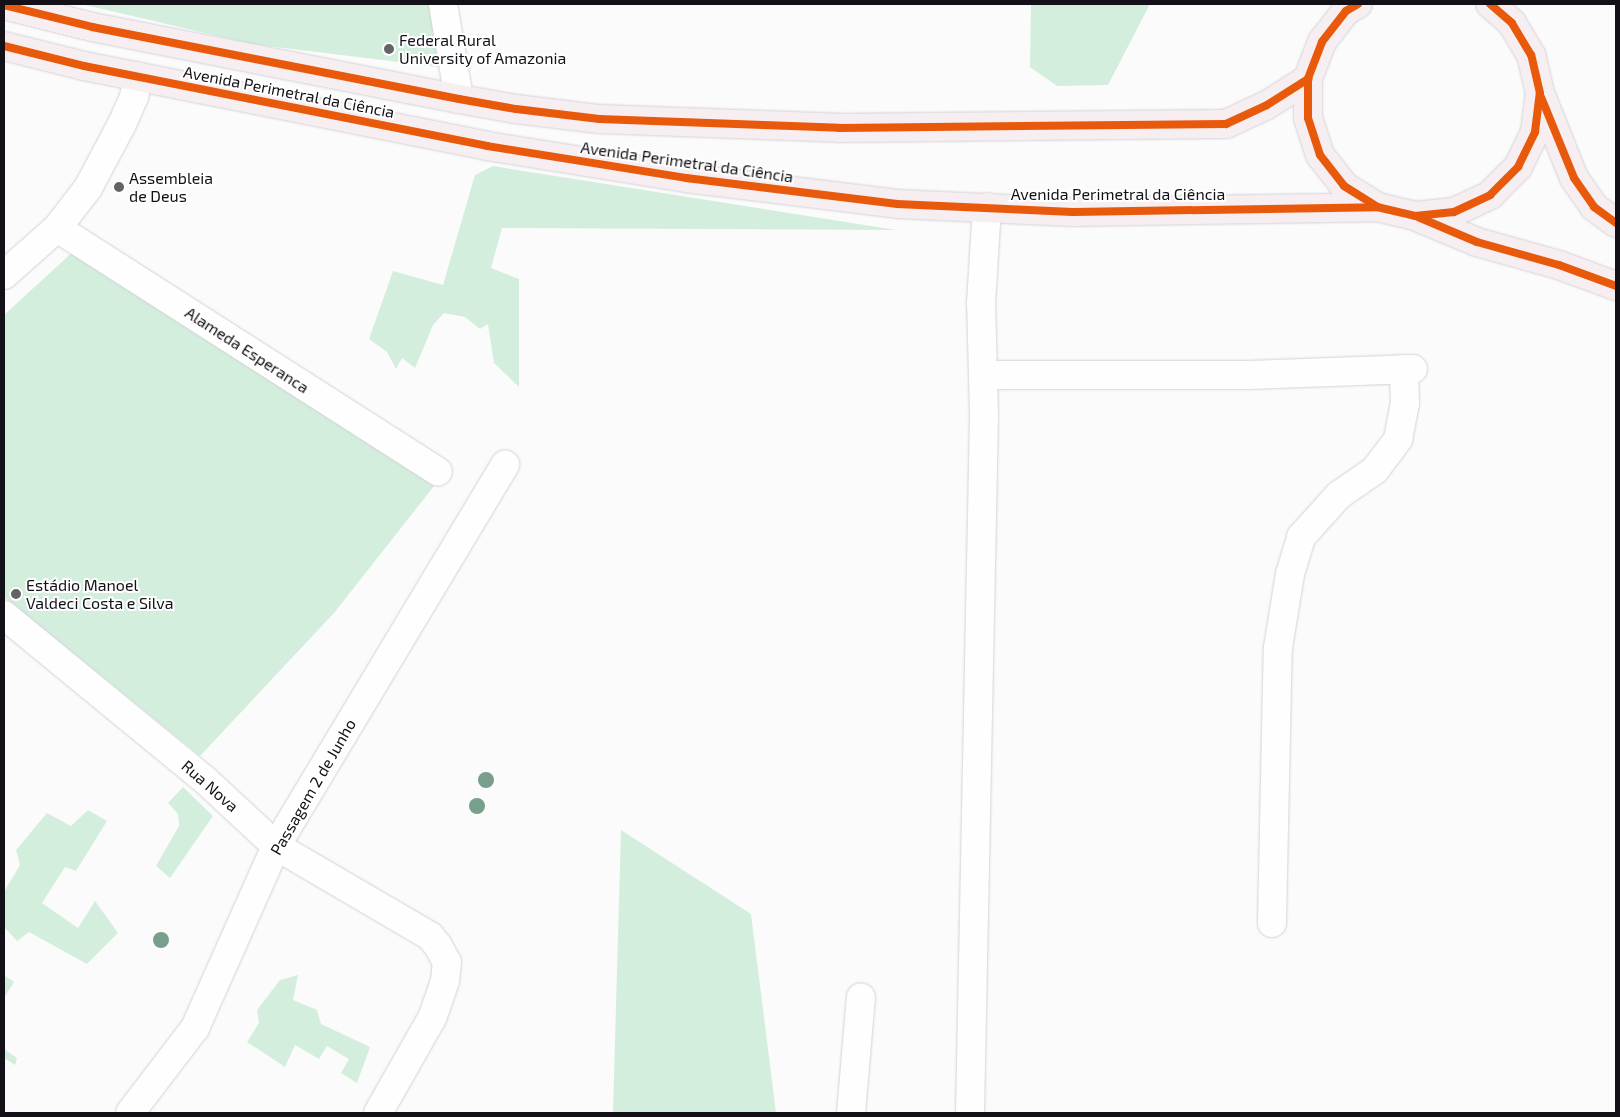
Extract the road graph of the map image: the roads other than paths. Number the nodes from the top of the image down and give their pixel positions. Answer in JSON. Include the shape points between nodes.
{"nodes":[{"id":1,"x":443,"y":4,"type":"edge"},
{"id":2,"x":1358,"y":4,"type":"edge"},
{"id":3,"x":1490,"y":4,"type":"edge"},
{"id":4,"x":4,"y":5,"type":"edge"},
{"id":5,"x":4,"y":46,"type":"edge"},
{"id":6,"x":138,"y":76,"type":"junction"},
{"id":7,"x":1308,"y":79,"type":"junction"},
{"id":8,"x":1540,"y":93,"type":"junction"},
{"id":9,"x":459,"y":99,"type":"junction"},
{"id":10,"x":1377,"y":207,"type":"junction"},
{"id":11,"x":987,"y":208,"type":"junction"},
{"id":12,"x":1415,"y":216,"type":"junction"},
{"id":13,"x":1616,"y":223,"type":"edge"},
{"id":14,"x":57,"y":228,"type":"junction"},
{"id":15,"x":4,"y":275,"type":"edge"},
{"id":16,"x":1616,"y":286,"type":"edge"},
{"id":17,"x":983,"y":375,"type":"junction"},
{"id":18,"x":505,"y":465,"type":"dead end"},
{"id":19,"x":438,"y":472,"type":"dead end"},
{"id":20,"x":4,"y":615,"type":"edge"},
{"id":21,"x":276,"y":846,"type":"junction"},
{"id":22,"x":1272,"y":923,"type":"dead end"},
{"id":23,"x":861,"y":997,"type":"dead end"},
{"id":24,"x":130,"y":1113,"type":"edge"},
{"id":25,"x":378,"y":1113,"type":"edge"},
{"id":26,"x":852,"y":1113,"type":"edge"},
{"id":27,"x":970,"y":1113,"type":"edge"}],
"edges":[{"from":1,"to":9,"type":"street"},
{"from":2,"to":7,"type":"main road","via":[[1346,11],[1322,42]]},
{"from":3,"to":8,"type":"main road","via":[[1512,23],[1532,55]]},
{"from":4,"to":9,"type":"main road","name":"Avenida Perimetral da Ciência","via":[[92,27]]},
{"from":5,"to":6,"type":"main road","name":"Avenida Perimetral da Ciência"},
{"from":6,"to":11,"type":"main road","name":"Avenida Perimetral da Ciência","via":[[487,146],[686,178],[897,204]]},
{"from":6,"to":14,"type":"street","via":[[131,104],[93,180]]},
{"from":7,"to":9,"type":"main road","name":"Avenida Perimetral da Ciência","via":[[1267,105],[1226,124],[1135,128],[839,128],[618,119],[516,110]]},
{"from":7,"to":10,"type":"main road","via":[[1308,118],[1320,155],[1344,186]]},
{"from":8,"to":12,"type":"main road","via":[[1535,132],[1518,167],[1490,195],[1454,212]]},
{"from":8,"to":13,"type":"main road","via":[[1574,178],[1594,206]]},
{"from":10,"to":11,"type":"main road","name":"Avenida Perimetral da Ciência","via":[[1073,212]]},
{"from":10,"to":12,"type":"main road"},
{"from":11,"to":17,"type":"street","via":[[982,302]]},
{"from":12,"to":16,"type":"main road","via":[[1478,242],[1559,265]]},
{"from":14,"to":15,"type":"street"},
{"from":14,"to":19,"type":"street","name":"Alameda Esperanca"},
{"from":17,"to":22,"type":"street","via":[[1249,375],[1408,369],[1398,439],[1375,470],[1339,494],[1301,537],[1290,574],[1278,648]]},
{"from":17,"to":27,"type":"street"},
{"from":18,"to":21,"type":"street","name":"Passagem 2 de Junho"},
{"from":20,"to":21,"type":"street","name":"Rua Nova","via":[[204,779]]},
{"from":21,"to":24,"type":"street","name":"Passagem 2 de Junho","via":[[196,1028]]},
{"from":21,"to":25,"type":"street","name":"Rua Nova","via":[[430,936],[447,962],[445,981],[432,1018]]},
{"from":23,"to":26,"type":"street"}]}
